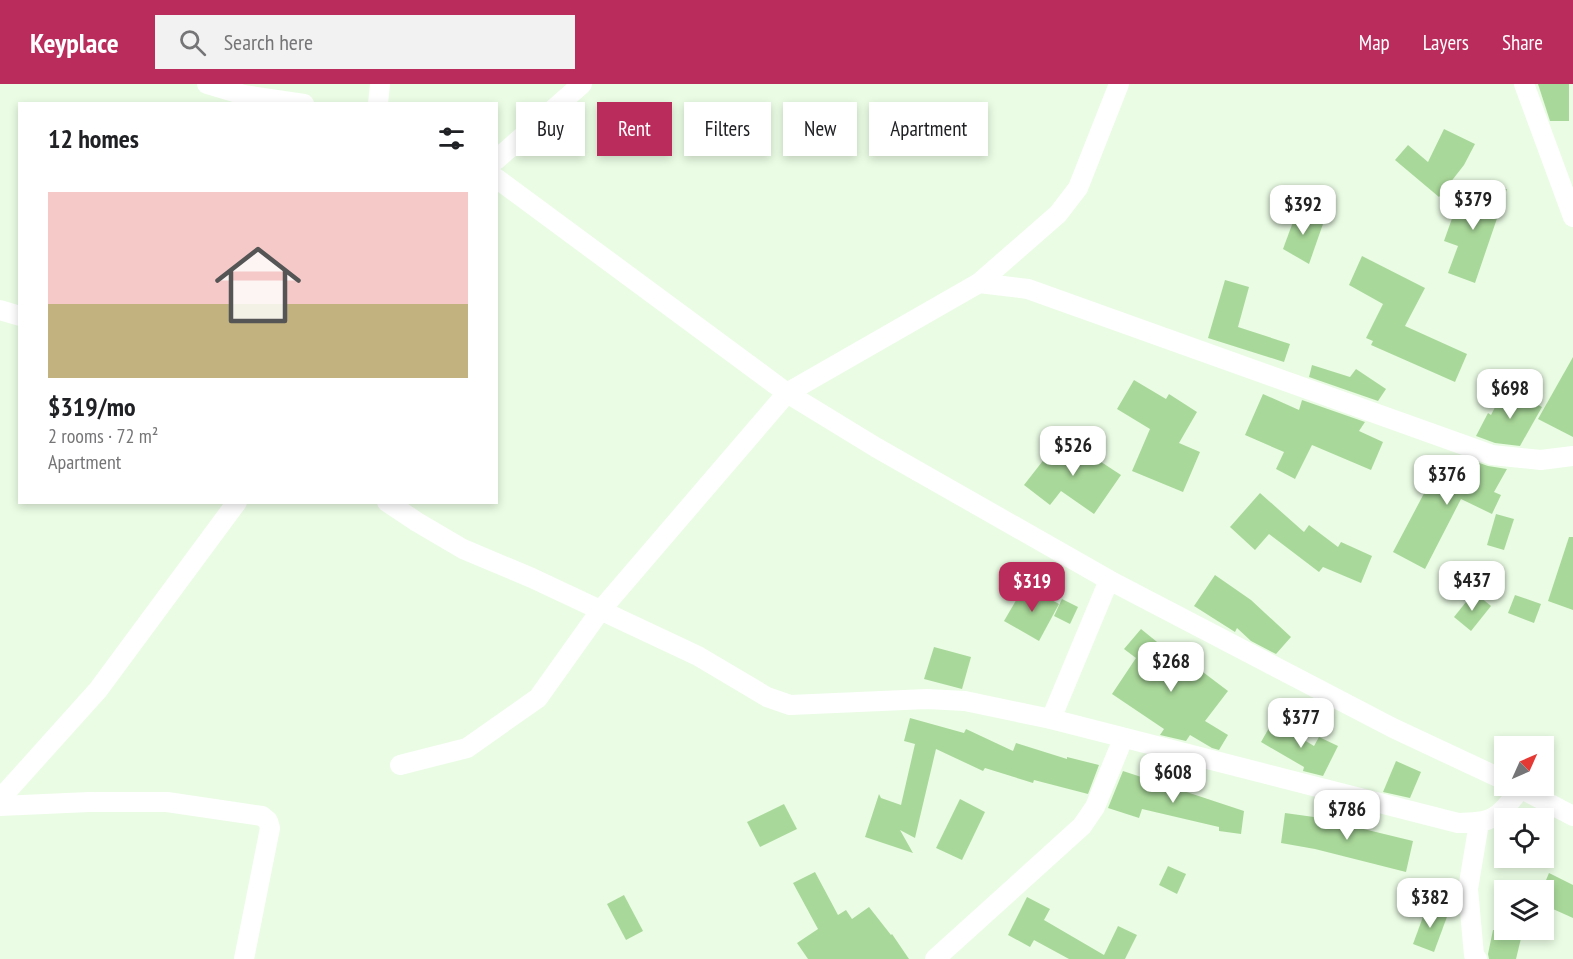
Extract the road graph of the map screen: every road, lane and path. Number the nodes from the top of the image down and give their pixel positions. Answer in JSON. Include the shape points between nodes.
{"nodes":[{"id":1,"x":207,"y":84,"type":"edge"},
{"id":2,"x":380,"y":84,"type":"edge"},
{"id":3,"x":582,"y":84,"type":"edge"},
{"id":4,"x":1119,"y":84,"type":"edge"},
{"id":5,"x":1524,"y":84,"type":"edge"},
{"id":6,"x":291,"y":102,"type":"edge"},
{"id":7,"x":378,"y":102,"type":"edge"},
{"id":8,"x":498,"y":158,"type":"edge"},
{"id":9,"x":498,"y":179,"type":"edge"},
{"id":10,"x":1573,"y":217,"type":"edge"},
{"id":11,"x":979,"y":283,"type":"junction"},
{"id":12,"x":0,"y":310,"type":"edge"},
{"id":13,"x":18,"y":315,"type":"edge"},
{"id":14,"x":787,"y":393,"type":"junction"},
{"id":15,"x":1573,"y":456,"type":"edge"},
{"id":16,"x":236,"y":504,"type":"edge"},
{"id":17,"x":390,"y":504,"type":"edge"},
{"id":18,"x":1109,"y":580,"type":"junction"},
{"id":19,"x":600,"y":611,"type":"junction"},
{"id":20,"x":1051,"y":719,"type":"junction"},
{"id":21,"x":1123,"y":739,"type":"junction"},
{"id":22,"x":400,"y":765,"type":"dead end"},
{"id":23,"x":1494,"y":776,"type":"edge"},
{"id":24,"x":1509,"y":796,"type":"edge"},
{"id":25,"x":1535,"y":796,"type":"edge"},
{"id":26,"x":0,"y":799,"type":"edge"},
{"id":27,"x":0,"y":806,"type":"edge"},
{"id":28,"x":1573,"y":816,"type":"edge"},
{"id":29,"x":1479,"y":823,"type":"junction"},
{"id":30,"x":244,"y":959,"type":"edge"},
{"id":31,"x":935,"y":959,"type":"edge"},
{"id":32,"x":1477,"y":959,"type":"edge"}],
"edges":[{"from":1,"to":6,"type":"street"},
{"from":2,"to":7,"type":"street"},
{"from":3,"to":8,"type":"street"},
{"from":4,"to":11,"type":"street","via":[[1078,188],[1058,214]]},
{"from":5,"to":10,"type":"street"},
{"from":9,"to":14,"type":"street"},
{"from":11,"to":14,"type":"street"},
{"from":11,"to":15,"type":"street","via":[[1028,289],[1492,455],[1541,460]]},
{"from":12,"to":13,"type":"street"},
{"from":14,"to":18,"type":"street"},
{"from":14,"to":19,"type":"street"},
{"from":16,"to":26,"type":"street","via":[[98,690]]},
{"from":17,"to":19,"type":"street","via":[[463,549]]},
{"from":18,"to":20,"type":"street"},
{"from":18,"to":23,"type":"street","via":[[1393,728]]},
{"from":19,"to":20,"type":"street","via":[[698,656],[767,697],[790,705],[965,701]]},
{"from":19,"to":22,"type":"street","via":[[538,698],[467,748]]},
{"from":20,"to":21,"type":"street"},
{"from":21,"to":29,"type":"street","via":[[1458,823]]},
{"from":21,"to":31,"type":"street","via":[[1095,807],[1082,826]]},
{"from":24,"to":29,"type":"street","via":[[1500,815]]},
{"from":25,"to":28,"type":"street"},
{"from":27,"to":30,"type":"street","via":[[167,802],[262,816],[270,828]]},
{"from":29,"to":32,"type":"street","via":[[1468,889]]}]}
